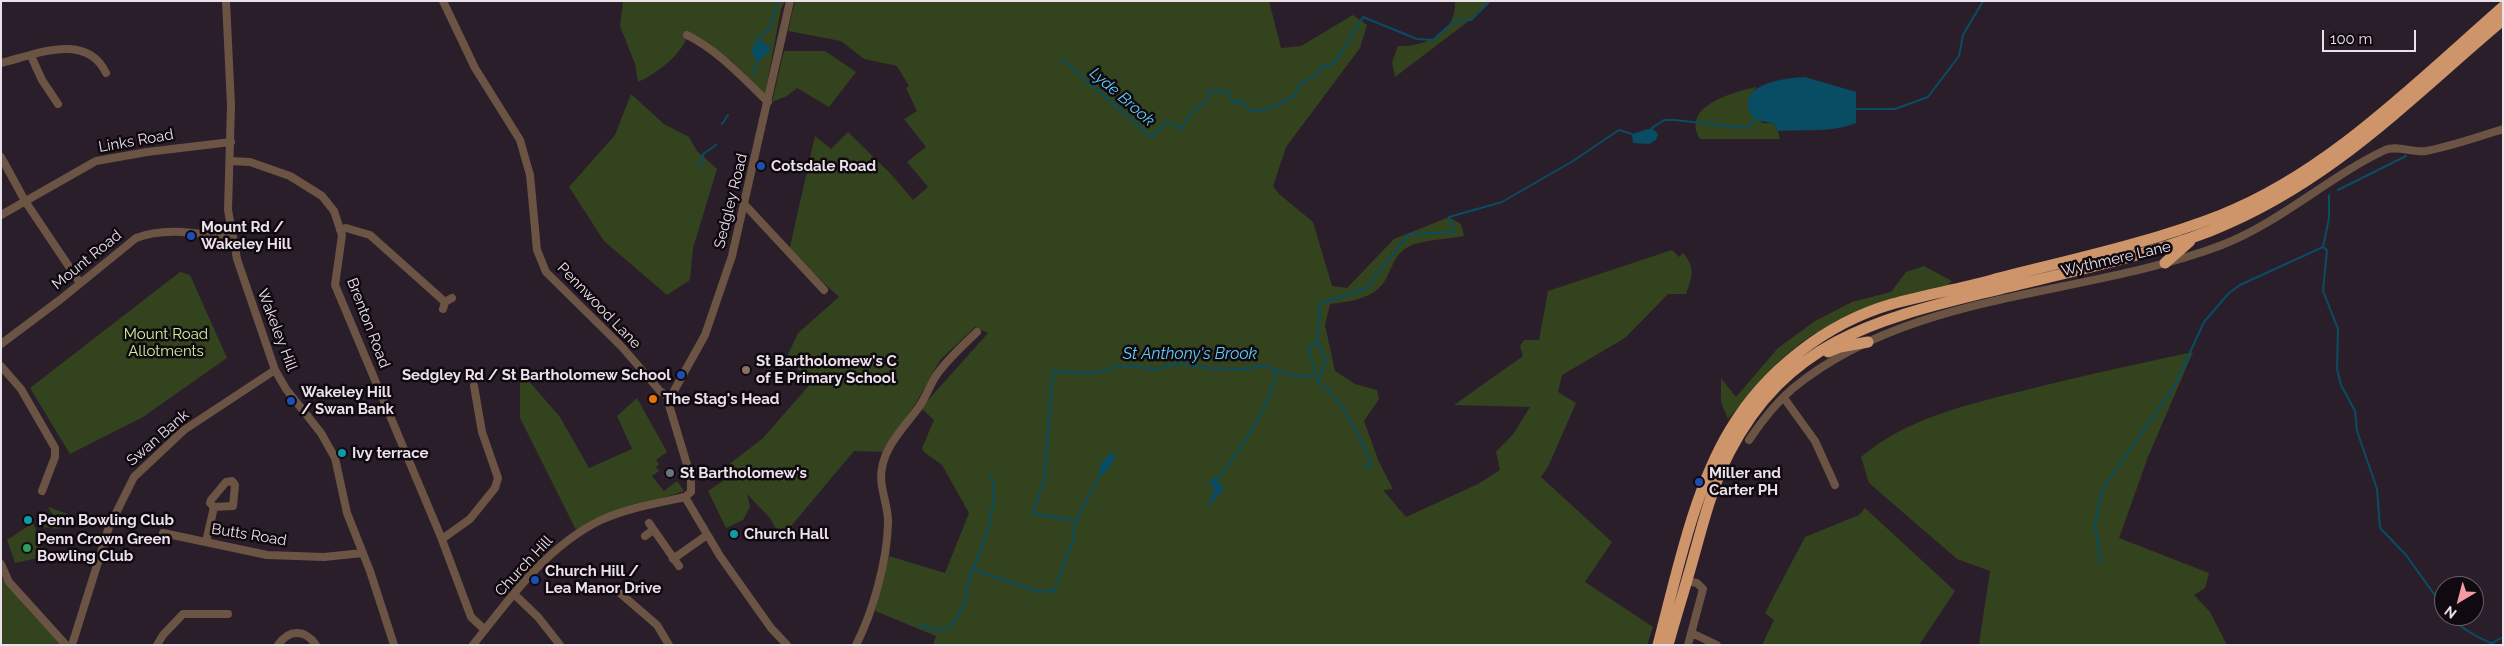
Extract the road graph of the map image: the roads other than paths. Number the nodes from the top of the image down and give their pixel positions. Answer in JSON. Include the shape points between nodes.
{"nodes":[{"id":1,"x":226,"y":1,"type":"edge"},
{"id":2,"x":443,"y":1,"type":"edge"},
{"id":3,"x":790,"y":1,"type":"edge"},
{"id":4,"x":2503,"y":7,"type":"edge"},
{"id":5,"x":2503,"y":20,"type":"edge"},
{"id":6,"x":687,"y":35,"type":"dead end"},
{"id":7,"x":31,"y":56,"type":"junction"},
{"id":8,"x":1,"y":63,"type":"edge"},
{"id":9,"x":106,"y":73,"type":"dead end"},
{"id":10,"x":768,"y":102,"type":"junction"},
{"id":11,"x":58,"y":104,"type":"dead end"},
{"id":12,"x":2503,"y":129,"type":"edge"},
{"id":13,"x":231,"y":142,"type":"junction"},
{"id":14,"x":1,"y":157,"type":"edge"},
{"id":15,"x":231,"y":161,"type":"junction"},
{"id":16,"x":25,"y":201,"type":"junction"},
{"id":17,"x":745,"y":205,"type":"junction"},
{"id":18,"x":1,"y":215,"type":"edge"},
{"id":19,"x":340,"y":230,"type":"junction"},
{"id":20,"x":2195,"y":236,"type":"junction"},
{"id":21,"x":232,"y":238,"type":"junction"},
{"id":22,"x":2164,"y":263,"type":"junction"},
{"id":23,"x":80,"y":283,"type":"junction"},
{"id":24,"x":824,"y":290,"type":"dead end"},
{"id":25,"x":447,"y":303,"type":"dead end"},
{"id":26,"x":977,"y":332,"type":"dead end"},
{"id":27,"x":1868,"y":342,"type":"junction"},
{"id":28,"x":1,"y":344,"type":"edge"},
{"id":29,"x":1,"y":366,"type":"edge"},
{"id":30,"x":275,"y":370,"type":"junction"},
{"id":31,"x":1794,"y":371,"type":"junction"},
{"id":32,"x":474,"y":386,"type":"dead end"},
{"id":33,"x":670,"y":398,"type":"junction"},
{"id":34,"x":1784,"y":398,"type":"junction"},
{"id":35,"x":1748,"y":440,"type":"dead end"},
{"id":36,"x":36,"y":480,"type":"dead end"},
{"id":37,"x":46,"y":483,"type":"junction"},
{"id":38,"x":1835,"y":485,"type":"dead end"},
{"id":39,"x":42,"y":491,"type":"dead end"},
{"id":40,"x":688,"y":494,"type":"junction"},
{"id":41,"x":214,"y":507,"type":"dead end"},
{"id":42,"x":163,"y":533,"type":"dead end"},
{"id":43,"x":707,"y":535,"type":"junction"},
{"id":44,"x":645,"y":536,"type":"dead end"},
{"id":45,"x":442,"y":539,"type":"junction"},
{"id":46,"x":206,"y":542,"type":"junction"},
{"id":47,"x":362,"y":553,"type":"junction"},
{"id":48,"x":673,"y":559,"type":"junction"},
{"id":49,"x":1,"y":564,"type":"edge"},
{"id":50,"x":679,"y":566,"type":"dead end"},
{"id":51,"x":1686,"y":581,"type":"junction"},
{"id":52,"x":515,"y":595,"type":"junction"},
{"id":53,"x":620,"y":607,"type":"dead end"},
{"id":54,"x":228,"y":614,"type":"dead end"},
{"id":55,"x":485,"y":630,"type":"junction"},
{"id":56,"x":1691,"y":635,"type":"junction"},
{"id":57,"x":66,"y":645,"type":"edge"},
{"id":58,"x":72,"y":645,"type":"edge"},
{"id":59,"x":157,"y":645,"type":"edge"},
{"id":60,"x":278,"y":645,"type":"edge"},
{"id":61,"x":316,"y":645,"type":"edge"},
{"id":62,"x":394,"y":645,"type":"edge"},
{"id":63,"x":473,"y":645,"type":"edge"},
{"id":64,"x":560,"y":645,"type":"edge"},
{"id":65,"x":669,"y":645,"type":"edge"},
{"id":66,"x":787,"y":645,"type":"edge"},
{"id":67,"x":856,"y":645,"type":"edge"},
{"id":68,"x":1658,"y":645,"type":"edge"},
{"id":69,"x":1668,"y":645,"type":"edge"},
{"id":70,"x":1688,"y":645,"type":"edge"},
{"id":71,"x":1717,"y":645,"type":"edge"}],
"edges":[{"from":1,"to":13,"type":"street","name":"Wakeley Hill"},
{"from":2,"to":33,"type":"street","name":"Pennwood Lane","via":[[475,68],[520,140],[530,175],[537,250],[546,272],[622,347],[660,392]]},
{"from":3,"to":10,"type":"street","name":"Sedgley Road"},
{"from":4,"to":68,"type":"highway","via":[[2347,141],[2302,172],[2224,214],[2164,236],[1891,305],[1806,346],[1756,393],[1719,450],[1700,498]]},
{"from":5,"to":20,"type":"highway","via":[[2338,161],[2268,204]]},
{"from":6,"to":10,"type":"street","via":[[704,43]]},
{"from":7,"to":8,"type":"street"},
{"from":7,"to":9,"type":"street","via":[[59,48],[76,48],[102,64]]},
{"from":7,"to":11,"type":"street"},
{"from":10,"to":17,"type":"street","name":"Sedgley Road"},
{"from":12,"to":22,"type":"street","name":"Wythmere Lane","via":[[2426,151],[2388,149],[2328,182],[2252,231]]},
{"from":13,"to":15,"type":"street","name":"Wakeley Hill"},
{"from":13,"to":16,"type":"street","name":"Links Road","via":[[96,161]]},
{"from":14,"to":16,"type":"street"},
{"from":15,"to":19,"type":"street","name":"Brenton Road","via":[[271,168],[310,188],[328,202]]},
{"from":15,"to":21,"type":"street","name":"Wakeley Hill","via":[[228,210]]},
{"from":16,"to":18,"type":"street","name":"Links Road"},
{"from":16,"to":23,"type":"street"},
{"from":17,"to":24,"type":"street"},
{"from":17,"to":33,"type":"street","name":"Sedgley Road","via":[[732,256],[705,335]]},
{"from":19,"to":25,"type":"street","via":[[346,228],[370,236]]},
{"from":19,"to":45,"type":"street","name":"Brenton Road","via":[[342,239],[335,285]]},
{"from":20,"to":22,"type":"highway"},
{"from":20,"to":31,"type":"highway","via":[[2146,252],[1877,321],[1830,344]]},
{"from":21,"to":23,"type":"street","name":"Mount Road","via":[[148,233],[123,246]]},
{"from":21,"to":30,"type":"street","name":"Wakeley Hill"},
{"from":22,"to":27,"type":"street","name":"Wythmere Lane","via":[[1916,323]]},
{"from":23,"to":28,"type":"street","name":"Mount Road"},
{"from":26,"to":67,"type":"street","via":[[937,374],[885,458],[881,473],[888,523],[885,546],[876,595]]},
{"from":27,"to":31,"type":"highway","via":[[1830,350]]},
{"from":27,"to":34,"type":"street","name":"Wythmere Lane","via":[[1820,370]]},
{"from":29,"to":37,"type":"street","via":[[21,388],[55,448]]},
{"from":30,"to":47,"type":"street","name":"Wakeley Hill","via":[[330,447],[347,513]]},
{"from":30,"to":58,"type":"street","name":"Swan Bank","via":[[184,430],[134,477],[109,527]]},
{"from":31,"to":51,"type":"highway","via":[[1765,400],[1729,454],[1709,501]]},
{"from":32,"to":45,"type":"street","via":[[482,432],[498,478],[495,488],[470,519]]},
{"from":33,"to":40,"type":"street","via":[[691,478]]},
{"from":34,"to":35,"type":"street","name":"Wythmere Lane"},
{"from":34,"to":38,"type":"street","via":[[1815,441]]},
{"from":36,"to":37,"type":"street"},
{"from":37,"to":39,"type":"street"},
{"from":40,"to":43,"type":"street"},
{"from":40,"to":52,"type":"street","name":"Church Hill","via":[[618,514],[587,528],[556,550]]},
{"from":41,"to":46,"type":"street"},
{"from":42,"to":46,"type":"street","name":"Butts Road"},
{"from":43,"to":48,"type":"street"},
{"from":43,"to":66,"type":"street","via":[[771,628]]},
{"from":44,"to":48,"type":"street","via":[[651,526]]},
{"from":45,"to":55,"type":"street","name":"Brenton Road","via":[[471,617]]},
{"from":46,"to":47,"type":"street","name":"Butts Road","via":[[267,555],[324,557]]},
{"from":47,"to":62,"type":"street","name":"Wakeley Hill"},
{"from":48,"to":50,"type":"street"},
{"from":49,"to":57,"type":"street","via":[[9,582]]},
{"from":51,"to":56,"type":"street","via":[[1697,583],[1703,589]]},
{"from":51,"to":69,"type":"highway"},
{"from":52,"to":55,"type":"street","name":"Church Hill"},
{"from":52,"to":64,"type":"street"},
{"from":53,"to":65,"type":"street","via":[[624,597],[657,625]]},
{"from":54,"to":59,"type":"street","via":[[183,614]]},
{"from":55,"to":63,"type":"street","name":"Church Hill"},
{"from":56,"to":70,"type":"street"},
{"from":56,"to":71,"type":"street"},
{"from":60,"to":61,"type":"street","via":[[286,635],[297,632],[306,635]]}]}
